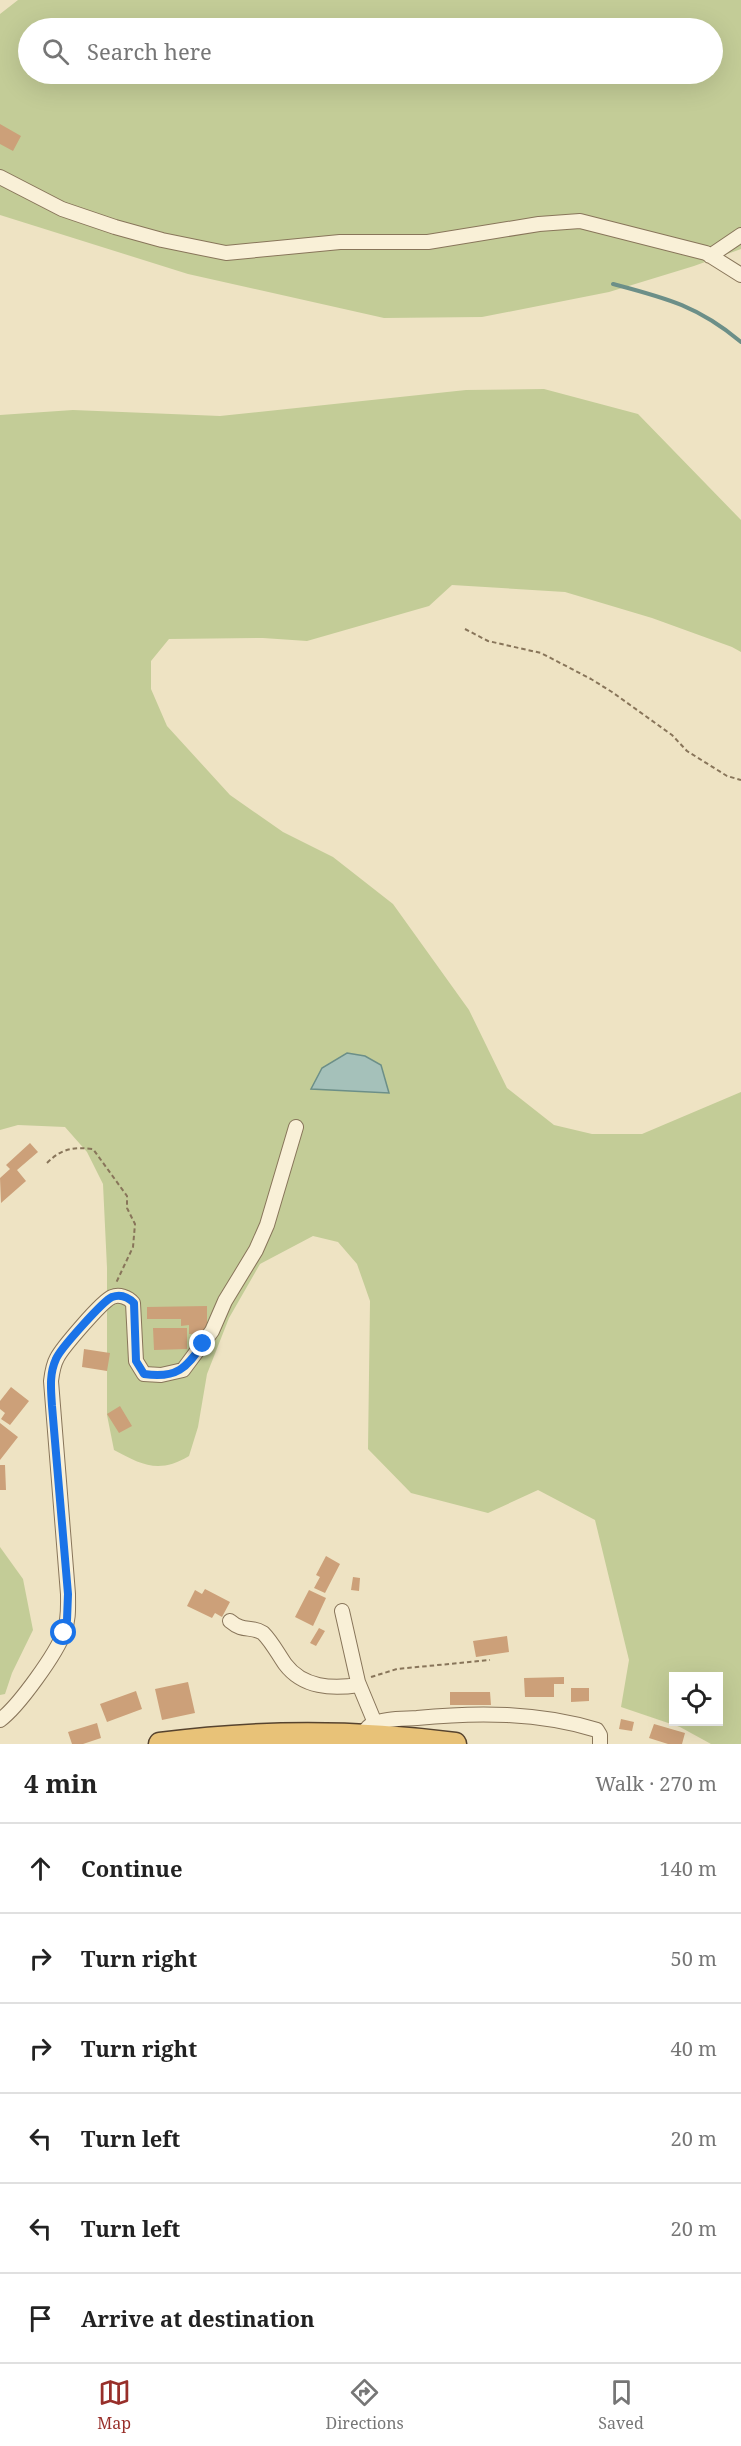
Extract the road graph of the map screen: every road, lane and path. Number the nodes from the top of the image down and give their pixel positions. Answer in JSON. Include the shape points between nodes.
{"nodes":[{"id":1,"x":0,"y":177,"type":"edge"},
{"id":2,"x":741,"y":236,"type":"edge"},
{"id":3,"x":710,"y":256,"type":"junction"},
{"id":4,"x":741,"y":275,"type":"edge"},
{"id":5,"x":465,"y":629,"type":"dead end"},
{"id":6,"x":741,"y":780,"type":"edge"},
{"id":7,"x":297,"y":1127,"type":"dead end"},
{"id":8,"x":46,"y":1162,"type":"dead end"},
{"id":9,"x":111,"y":1298,"type":"junction"},
{"id":10,"x":342,"y":1611,"type":"dead end"},
{"id":11,"x":230,"y":1621,"type":"dead end"},
{"id":12,"x":490,"y":1660,"type":"dead end"},
{"id":13,"x":359,"y":1685,"type":"junction"},
{"id":14,"x":0,"y":1720,"type":"edge"},
{"id":15,"x":368,"y":1729,"type":"junction"},
{"id":16,"x":160,"y":1744,"type":"edge"},
{"id":17,"x":455,"y":1744,"type":"edge"},
{"id":18,"x":600,"y":1744,"type":"edge"}],
"edges":[{"from":1,"to":3,"type":"street","via":[[62,209],[115,227],[226,253],[339,242],[428,242],[580,220]]},
{"from":2,"to":3,"type":"street"},
{"from":3,"to":4,"type":"street"},
{"from":5,"to":6,"type":"path","via":[[488,641],[542,653],[591,679],[672,735],[687,751]]},
{"from":7,"to":9,"type":"street","via":[[256,1250],[212,1331],[189,1364],[172,1374],[144,1374],[136,1361],[134,1303],[120,1296]]},
{"from":8,"to":9,"type":"path","via":[[67,1149],[93,1149],[127,1196],[127,1208],[135,1224],[133,1247]]},
{"from":9,"to":14,"type":"street","via":[[58,1354],[52,1369],[68,1594],[64,1633],[20,1701]]},
{"from":10,"to":13,"type":"street"},
{"from":11,"to":13,"type":"street","via":[[241,1630],[263,1633],[292,1672],[311,1684]]},
{"from":12,"to":13,"type":"path","via":[[385,1671]]},
{"from":13,"to":15,"type":"street"},
{"from":15,"to":16,"type":"highway"},
{"from":15,"to":17,"type":"highway"},
{"from":15,"to":18,"type":"street","via":[[466,1714],[524,1716],[573,1722],[597,1730]]}]}
